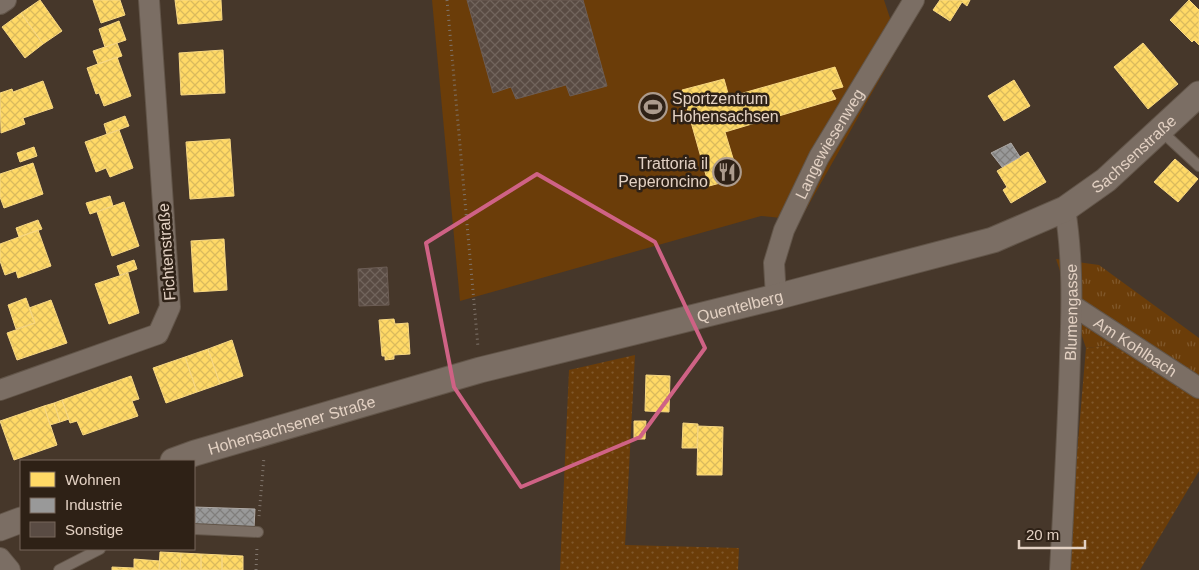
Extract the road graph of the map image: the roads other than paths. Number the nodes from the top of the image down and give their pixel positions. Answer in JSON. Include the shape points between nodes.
{"nodes":[{"id":1,"x":6,"y":0,"type":"edge"},
{"id":2,"x":149,"y":0,"type":"edge"},
{"id":3,"x":914,"y":0,"type":"edge"},
{"id":4,"x":0,"y":4,"type":"edge"},
{"id":5,"x":1199,"y":94,"type":"edge"},
{"id":6,"x":1160,"y":130,"type":"junction"},
{"id":7,"x":1199,"y":166,"type":"edge"},
{"id":8,"x":1065,"y":209,"type":"junction"},
{"id":9,"x":776,"y":297,"type":"junction"},
{"id":10,"x":1072,"y":304,"type":"junction"},
{"id":11,"x":1199,"y":388,"type":"edge"},
{"id":12,"x":409,"y":389,"type":"joint"},
{"id":13,"x":0,"y":390,"type":"edge"},
{"id":14,"x":176,"y":460,"type":"edge"},
{"id":15,"x":20,"y":520,"type":"edge"},
{"id":16,"x":0,"y":528,"type":"edge"},
{"id":17,"x":195,"y":528,"type":"edge"},
{"id":18,"x":258,"y":532,"type":"road end"},
{"id":19,"x":98,"y":550,"type":"edge"},
{"id":20,"x":0,"y":558,"type":"edge"},
{"id":21,"x":10,"y":570,"type":"edge"},
{"id":22,"x":59,"y":570,"type":"edge"},
{"id":23,"x":1060,"y":570,"type":"edge"}],
"edges":[{"from":1,"to":4,"type":"street"},
{"from":2,"to":13,"type":"street","name":"Fichtenstraße","via":[[170,307],[158,334]]},
{"from":3,"to":9,"type":"street","name":"Langewiesenweg","via":[[819,158],[784,230],[774,263]]},
{"from":5,"to":6,"type":"street","name":"Sachsenstraße"},
{"from":6,"to":7,"type":"lane"},
{"from":6,"to":8,"type":"street","name":"Sachsenstraße","via":[[1106,180]]},
{"from":8,"to":9,"type":"street","name":"Quentelberg","via":[[993,240]]},
{"from":8,"to":10,"type":"street","name":"Blumengasse","via":[[1070,239]]},
{"from":9,"to":12,"type":"street","name":"Quentelberg"},
{"from":10,"to":11,"type":"street","name":"Am Kohlbach"},
{"from":10,"to":23,"type":"street","name":"Blumengasse"},
{"from":12,"to":14,"type":"street","name":"Hohensachsener Straße"},
{"from":15,"to":16,"type":"street"},
{"from":17,"to":18,"type":"lane"},
{"from":19,"to":22,"type":"lane"},
{"from":20,"to":21,"type":"street"}]}
